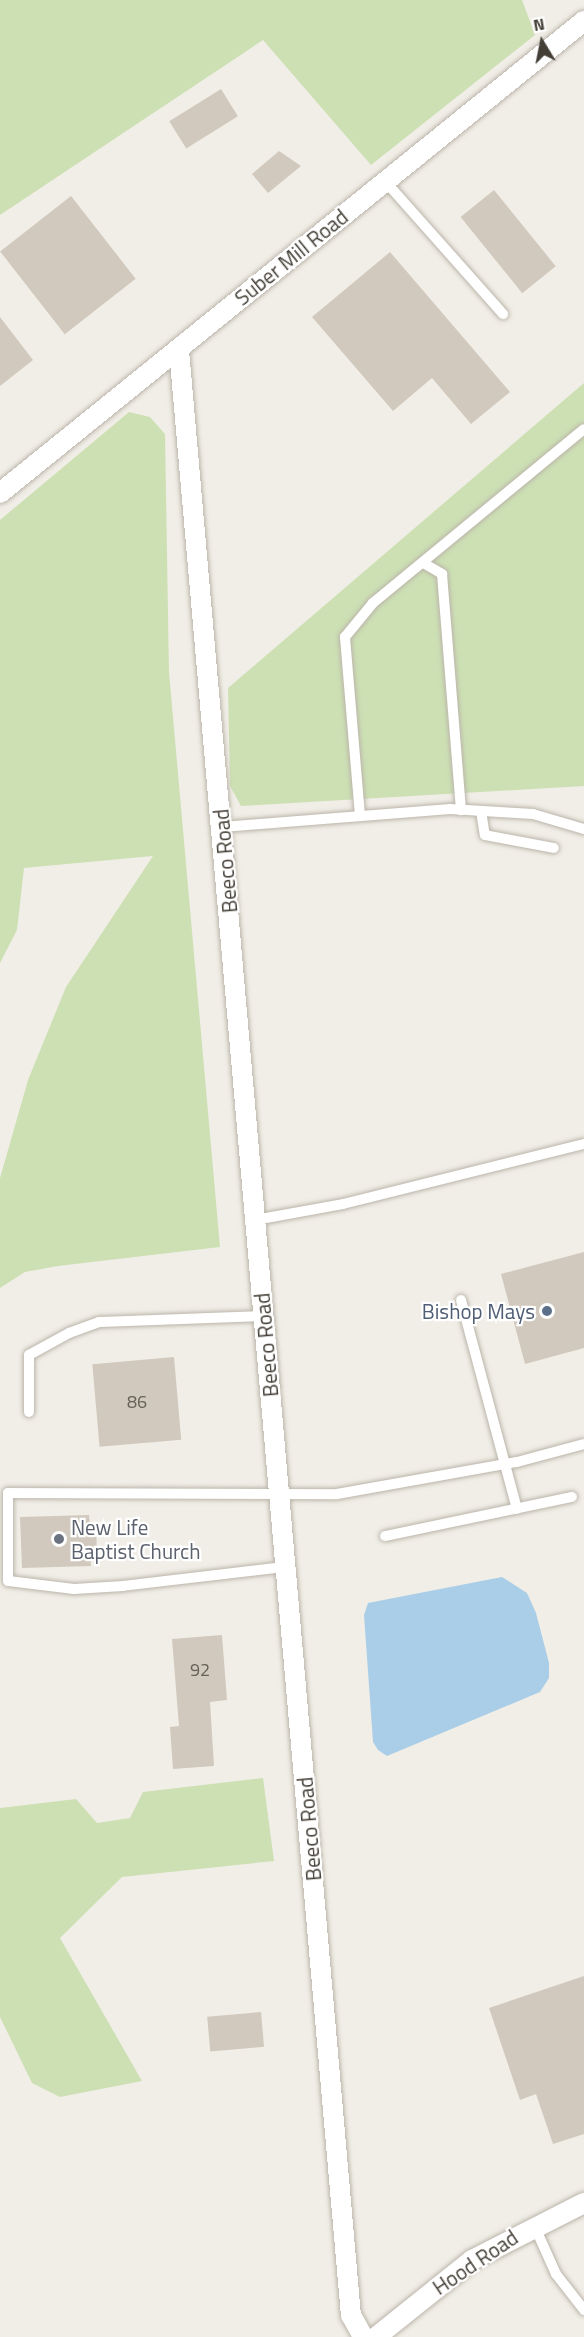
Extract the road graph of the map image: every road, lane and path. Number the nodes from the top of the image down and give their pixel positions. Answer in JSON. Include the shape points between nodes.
{"nodes":[{"id":1,"x":584,"y":21,"type":"edge"},
{"id":2,"x":385,"y":182,"type":"junction"},
{"id":3,"x":503,"y":314,"type":"dead end"},
{"id":4,"x":179,"y":350,"type":"junction"},
{"id":5,"x":584,"y":429,"type":"edge"},
{"id":6,"x":0,"y":493,"type":"edge"},
{"id":7,"x":425,"y":564,"type":"junction"},
{"id":8,"x":461,"y":810,"type":"junction"},
{"id":9,"x":481,"y":811,"type":"junction"},
{"id":10,"x":360,"y":816,"type":"junction"},
{"id":11,"x":222,"y":826,"type":"junction"},
{"id":12,"x":584,"y":829,"type":"edge"},
{"id":13,"x":554,"y":848,"type":"dead end"},
{"id":14,"x":584,"y":1144,"type":"edge"},
{"id":15,"x":255,"y":1220,"type":"junction"},
{"id":16,"x":461,"y":1300,"type":"dead end"},
{"id":17,"x":265,"y":1316,"type":"junction"},
{"id":18,"x":29,"y":1413,"type":"dead end"},
{"id":19,"x":584,"y":1444,"type":"edge"},
{"id":20,"x":505,"y":1465,"type":"junction"},
{"id":21,"x":278,"y":1495,"type":"junction"},
{"id":22,"x":572,"y":1497,"type":"dead end"},
{"id":23,"x":517,"y":1509,"type":"junction"},
{"id":24,"x":385,"y":1536,"type":"dead end"},
{"id":25,"x":284,"y":1567,"type":"junction"},
{"id":26,"x":584,"y":2203,"type":"edge"},
{"id":27,"x":534,"y":2225,"type":"junction"},
{"id":28,"x":584,"y":2310,"type":"edge"},
{"id":29,"x":363,"y":2337,"type":"edge"},
{"id":30,"x":376,"y":2337,"type":"edge"}],
"edges":[{"from":1,"to":2,"type":"street","name":"Suber Mill Road"},
{"from":2,"to":3,"type":"lane"},
{"from":2,"to":4,"type":"street","name":"Suber Mill Road"},
{"from":4,"to":6,"type":"street","name":"Suber Mill Road"},
{"from":4,"to":11,"type":"street","name":"Beeco Road"},
{"from":5,"to":7,"type":"lane"},
{"from":7,"to":8,"type":"lane","via":[[442,574]]},
{"from":7,"to":10,"type":"lane","via":[[373,603],[345,637]]},
{"from":8,"to":9,"type":"lane"},
{"from":8,"to":10,"type":"lane"},
{"from":9,"to":12,"type":"lane","via":[[533,814]]},
{"from":9,"to":13,"type":"lane","via":[[485,836]]},
{"from":10,"to":11,"type":"lane"},
{"from":11,"to":15,"type":"street","name":"Beeco Road"},
{"from":14,"to":15,"type":"lane","via":[[343,1204]]},
{"from":15,"to":17,"type":"street","name":"Beeco Road"},
{"from":16,"to":20,"type":"lane"},
{"from":17,"to":18,"type":"lane","via":[[99,1322],[69,1333],[29,1355]]},
{"from":17,"to":21,"type":"street","name":"Beeco Road"},
{"from":19,"to":20,"type":"lane"},
{"from":20,"to":21,"type":"lane","via":[[389,1487]]},
{"from":20,"to":23,"type":"lane"},
{"from":21,"to":25,"type":"street","name":"Beeco Road"},
{"from":21,"to":25,"type":"lane","via":[[8,1492],[8,1581],[74,1588],[123,1586]]},
{"from":22,"to":23,"type":"lane"},
{"from":23,"to":24,"type":"lane"},
{"from":25,"to":29,"type":"street","name":"Beeco Road","via":[[351,2315]]},
{"from":26,"to":27,"type":"street","name":"Hood Road"},
{"from":27,"to":28,"type":"lane","via":[[556,2274]]},
{"from":27,"to":30,"type":"street","name":"Hood Road","via":[[472,2260]]}]}
